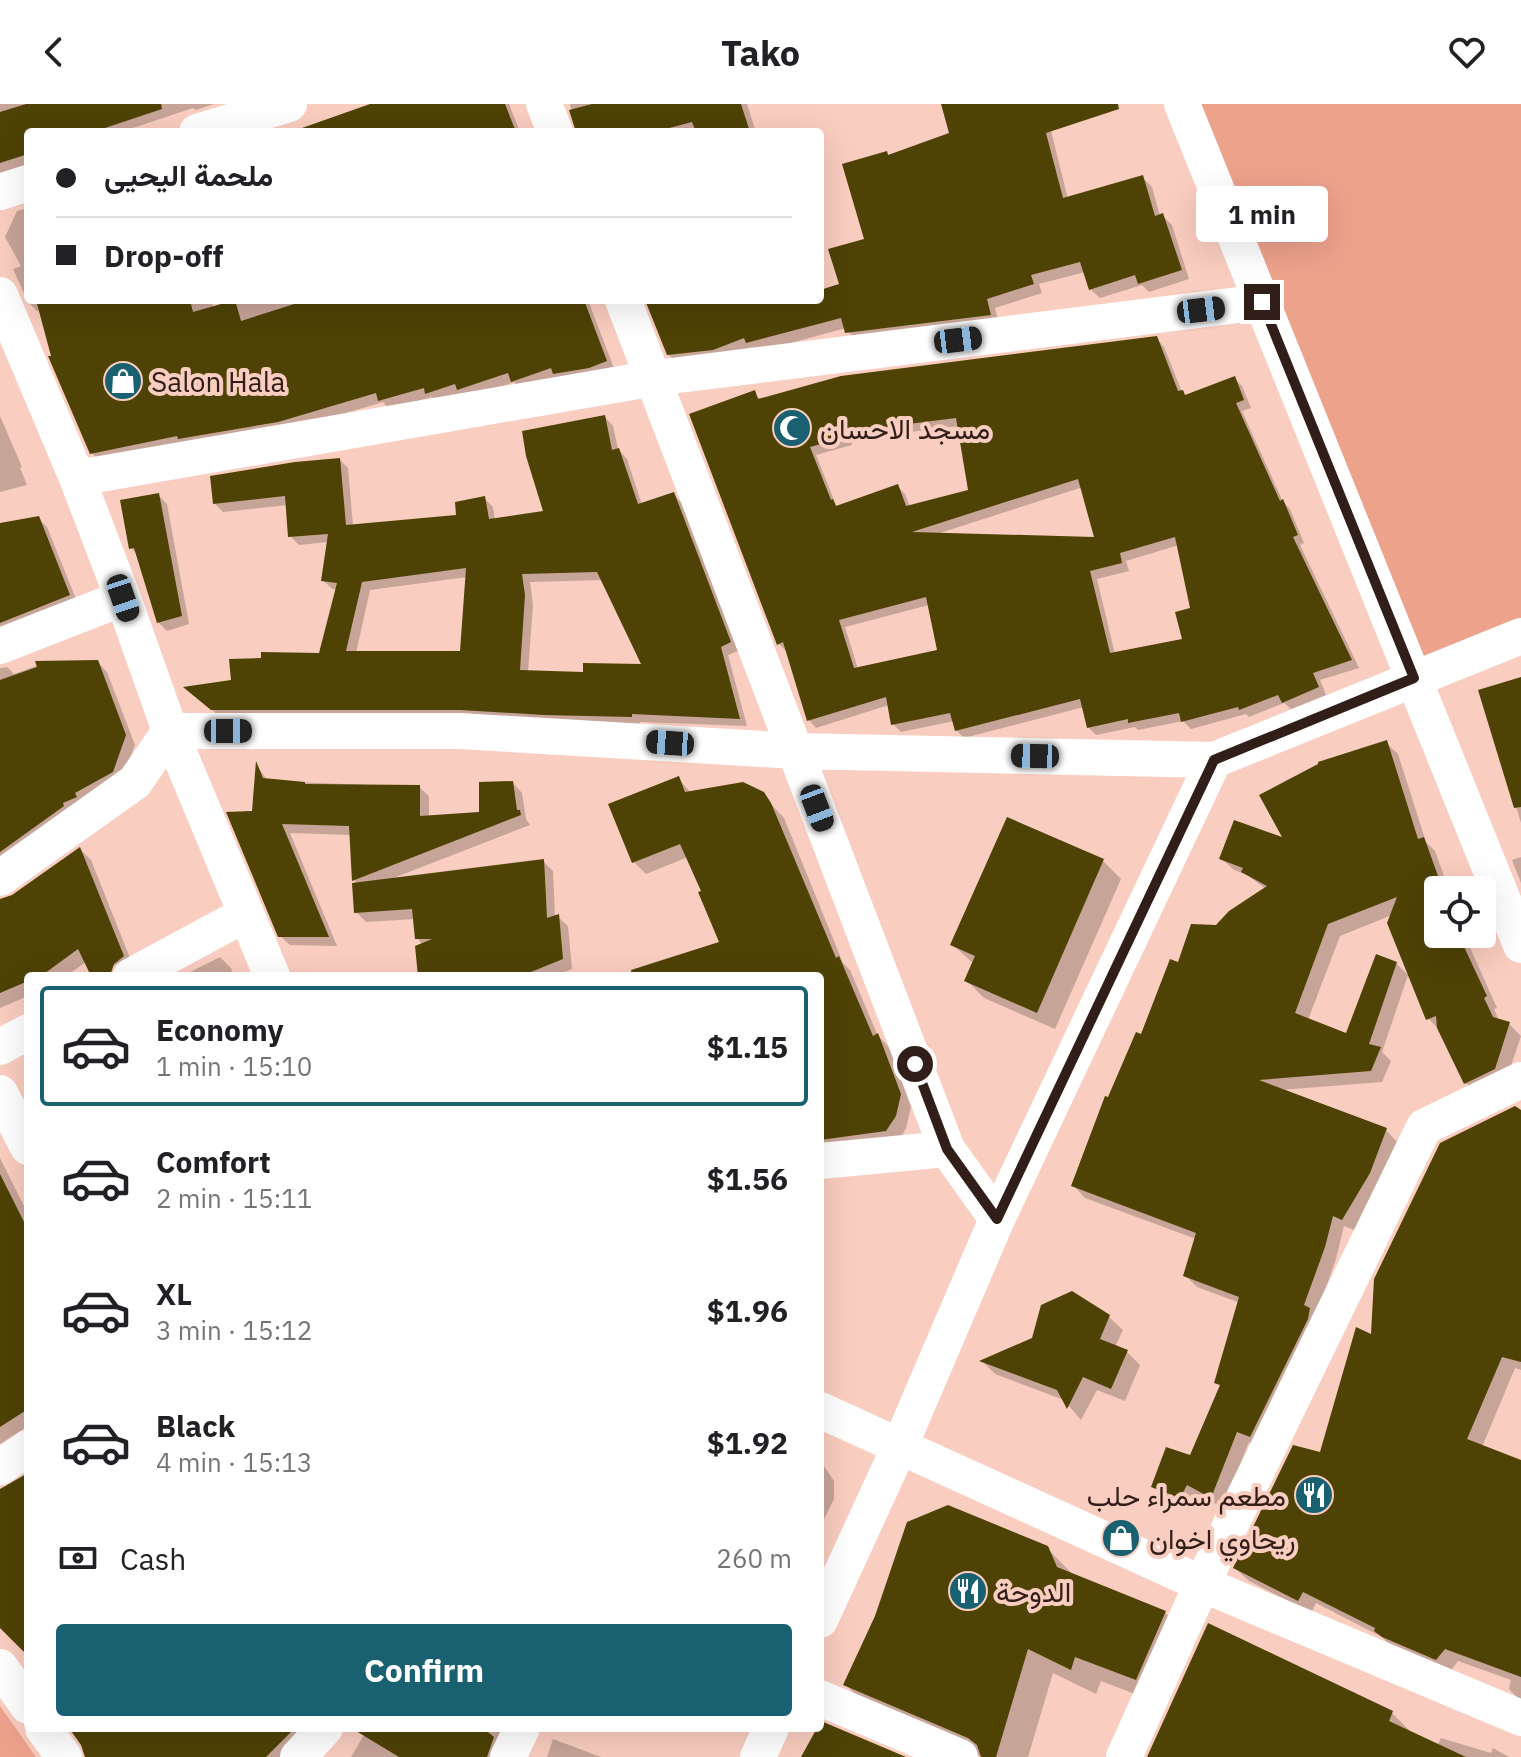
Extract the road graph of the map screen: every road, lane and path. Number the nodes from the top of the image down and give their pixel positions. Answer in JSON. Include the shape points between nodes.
{"nodes":[{"id":1,"x":289,"y":104,"type":"edge"},
{"id":2,"x":544,"y":104,"type":"edge"},
{"id":3,"x":1182,"y":104,"type":"edge"},
{"id":4,"x":210,"y":128,"type":"edge"},
{"id":5,"x":553,"y":128,"type":"edge"},
{"id":6,"x":24,"y":184,"type":"edge"},
{"id":7,"x":0,"y":192,"type":"edge"},
{"id":8,"x":1262,"y":302,"type":"junction"},
{"id":9,"x":625,"y":304,"type":"edge"},
{"id":10,"x":3,"y":309,"type":"edge"},
{"id":11,"x":655,"y":378,"type":"junction"},
{"id":12,"x":77,"y":478,"type":"junction"},
{"id":13,"x":123,"y":598,"type":"junction"},
{"id":14,"x":1521,"y":636,"type":"edge"},
{"id":15,"x":0,"y":646,"type":"edge"},
{"id":16,"x":1414,"y":678,"type":"junction"},
{"id":17,"x":170,"y":731,"type":"junction"},
{"id":18,"x":796,"y":751,"type":"junction"},
{"id":19,"x":1214,"y":760,"type":"junction"},
{"id":20,"x":0,"y":878,"type":"edge"},
{"id":21,"x":244,"y":915,"type":"junction"},
{"id":22,"x":1521,"y":945,"type":"edge"},
{"id":23,"x":138,"y":972,"type":"edge"},
{"id":24,"x":270,"y":972,"type":"edge"},
{"id":25,"x":24,"y":1034,"type":"edge"},
{"id":26,"x":0,"y":1047,"type":"edge"},
{"id":27,"x":1521,"y":1080,"type":"edge"},
{"id":28,"x":0,"y":1093,"type":"edge"},
{"id":29,"x":24,"y":1139,"type":"edge"},
{"id":30,"x":947,"y":1149,"type":"junction"},
{"id":31,"x":824,"y":1161,"type":"edge"},
{"id":32,"x":997,"y":1219,"type":"junction"},
{"id":33,"x":824,"y":1412,"type":"edge"},
{"id":34,"x":899,"y":1448,"type":"junction"},
{"id":35,"x":24,"y":1451,"type":"edge"},
{"id":36,"x":0,"y":1467,"type":"edge"},
{"id":37,"x":1202,"y":1584,"type":"junction"},
{"id":38,"x":824,"y":1611,"type":"edge"},
{"id":39,"x":0,"y":1667,"type":"edge"},
{"id":40,"x":24,"y":1700,"type":"edge"},
{"id":41,"x":824,"y":1700,"type":"edge"},
{"id":42,"x":1521,"y":1718,"type":"edge"},
{"id":43,"x":46,"y":1732,"type":"edge"},
{"id":44,"x":321,"y":1732,"type":"edge"},
{"id":45,"x":520,"y":1732,"type":"edge"},
{"id":46,"x":769,"y":1732,"type":"edge"},
{"id":47,"x":64,"y":1757,"type":"edge"},
{"id":48,"x":298,"y":1757,"type":"edge"},
{"id":49,"x":508,"y":1757,"type":"edge"},
{"id":50,"x":758,"y":1757,"type":"edge"},
{"id":51,"x":960,"y":1757,"type":"edge"},
{"id":52,"x":1124,"y":1757,"type":"edge"}],
"edges":[{"from":1,"to":4,"type":"street"},
{"from":2,"to":5,"type":"street"},
{"from":3,"to":8,"type":"street"},
{"from":6,"to":7,"type":"street"},
{"from":8,"to":11,"type":"street"},
{"from":8,"to":16,"type":"street"},
{"from":9,"to":11,"type":"street"},
{"from":10,"to":12,"type":"street"},
{"from":11,"to":12,"type":"street"},
{"from":11,"to":18,"type":"street"},
{"from":12,"to":13,"type":"street"},
{"from":13,"to":15,"type":"street"},
{"from":13,"to":17,"type":"street"},
{"from":14,"to":16,"type":"street"},
{"from":16,"to":19,"type":"street"},
{"from":16,"to":22,"type":"street"},
{"from":17,"to":18,"type":"street","via":[[460,731]]},
{"from":17,"to":20,"type":"street","via":[[135,782]]},
{"from":17,"to":21,"type":"street"},
{"from":18,"to":19,"type":"street"},
{"from":18,"to":30,"type":"street"},
{"from":19,"to":32,"type":"street"},
{"from":21,"to":23,"type":"street"},
{"from":21,"to":24,"type":"street"},
{"from":25,"to":26,"type":"street"},
{"from":27,"to":37,"type":"street","via":[[1424,1127]]},
{"from":28,"to":29,"type":"street"},
{"from":30,"to":31,"type":"street"},
{"from":30,"to":32,"type":"street"},
{"from":32,"to":34,"type":"street"},
{"from":33,"to":34,"type":"street"},
{"from":34,"to":37,"type":"street"},
{"from":34,"to":38,"type":"street"},
{"from":35,"to":36,"type":"street"},
{"from":37,"to":42,"type":"street"},
{"from":37,"to":52,"type":"street"},
{"from":39,"to":40,"type":"street"},
{"from":41,"to":51,"type":"street"},
{"from":43,"to":47,"type":"street"},
{"from":44,"to":48,"type":"street"},
{"from":45,"to":49,"type":"street"},
{"from":46,"to":50,"type":"street"}]}
